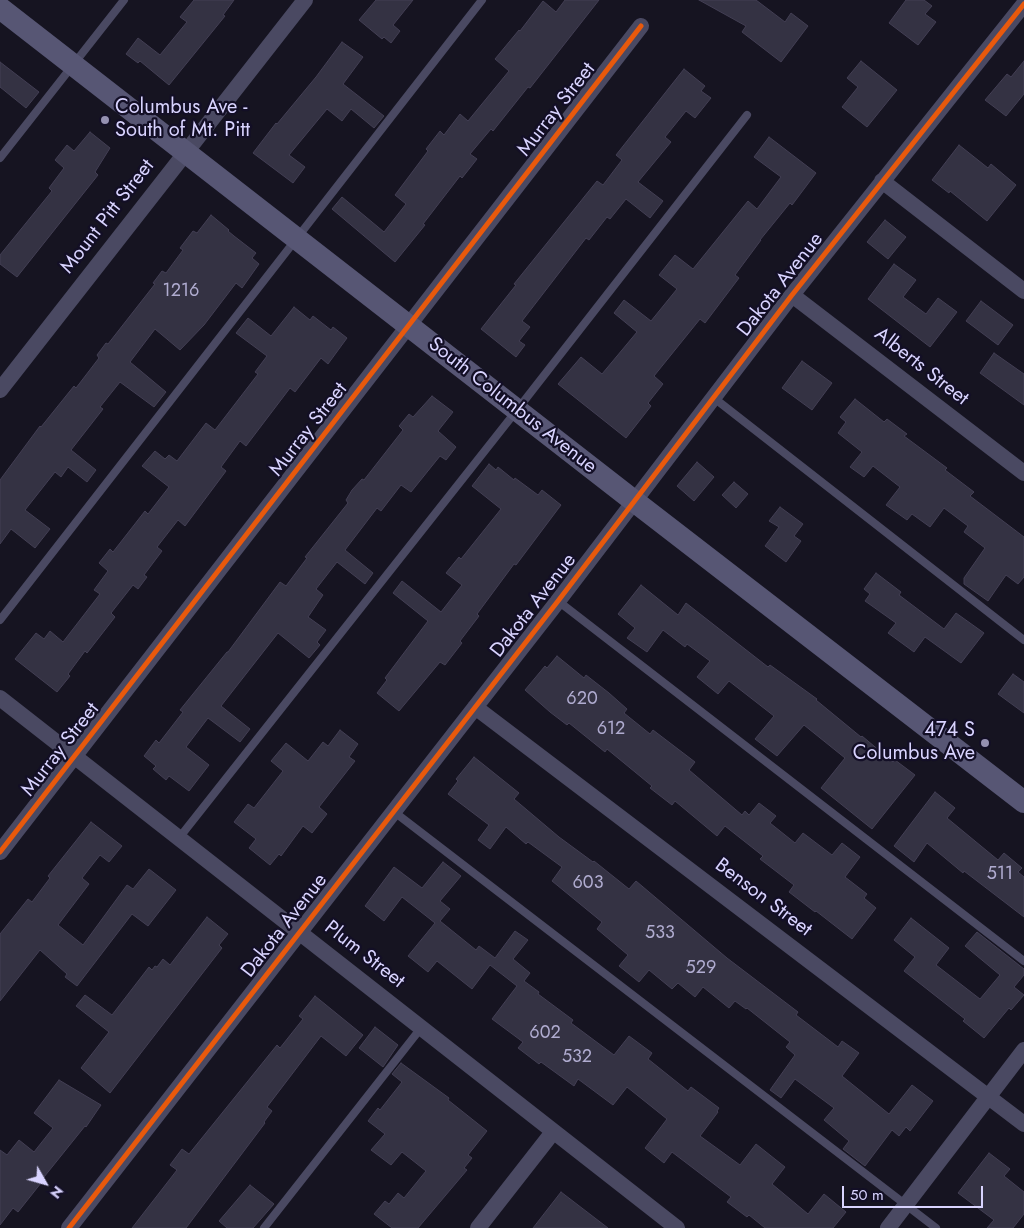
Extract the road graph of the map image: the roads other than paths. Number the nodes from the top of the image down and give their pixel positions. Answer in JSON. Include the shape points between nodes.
{"nodes":[{"id":1,"x":124,"y":0,"type":"edge"},
{"id":2,"x":304,"y":0,"type":"edge"},
{"id":3,"x":482,"y":0,"type":"edge"},
{"id":4,"x":1024,"y":4,"type":"edge"},
{"id":5,"x":0,"y":8,"type":"edge"},
{"id":6,"x":641,"y":26,"type":"dead end"},
{"id":7,"x":72,"y":64,"type":"junction"},
{"id":8,"x":747,"y":115,"type":"dead end"},
{"id":9,"x":185,"y":152,"type":"junction"},
{"id":10,"x":0,"y":158,"type":"edge"},
{"id":11,"x":882,"y":181,"type":"junction"},
{"id":12,"x":297,"y":238,"type":"junction"},
{"id":13,"x":1024,"y":291,"type":"edge"},
{"id":14,"x":792,"y":294,"type":"junction"},
{"id":15,"x":410,"y":326,"type":"junction"},
{"id":16,"x":0,"y":390,"type":"edge"},
{"id":17,"x":714,"y":398,"type":"junction"},
{"id":18,"x":517,"y":410,"type":"junction"},
{"id":19,"x":1024,"y":473,"type":"edge"},
{"id":20,"x":634,"y":501,"type":"junction"},
{"id":21,"x":558,"y":600,"type":"junction"},
{"id":22,"x":0,"y":620,"type":"edge"},
{"id":23,"x":1024,"y":640,"type":"edge"},
{"id":24,"x":0,"y":698,"type":"edge"},
{"id":25,"x":475,"y":707,"type":"junction"},
{"id":26,"x":75,"y":757,"type":"junction"},
{"id":27,"x":1024,"y":802,"type":"edge"},
{"id":28,"x":393,"y":811,"type":"junction"},
{"id":29,"x":179,"y":838,"type":"junction"},
{"id":30,"x":0,"y":852,"type":"edge"},
{"id":31,"x":299,"y":932,"type":"junction"},
{"id":32,"x":1024,"y":960,"type":"edge"},
{"id":33,"x":421,"y":1028,"type":"junction"},
{"id":34,"x":1024,"y":1050,"type":"edge"},
{"id":35,"x":988,"y":1096,"type":"junction"},
{"id":36,"x":1024,"y":1124,"type":"edge"},
{"id":37,"x":553,"y":1132,"type":"junction"},
{"id":38,"x":905,"y":1205,"type":"junction"},
{"id":39,"x":69,"y":1228,"type":"edge"},
{"id":40,"x":264,"y":1228,"type":"edge"},
{"id":41,"x":478,"y":1228,"type":"edge"},
{"id":42,"x":677,"y":1228,"type":"edge"},
{"id":43,"x":888,"y":1228,"type":"edge"},
{"id":44,"x":936,"y":1228,"type":"edge"}],
"edges":[{"from":1,"to":7,"type":"lane"},
{"from":2,"to":9,"type":"street","name":"Mount Pitt Street"},
{"from":3,"to":12,"type":"lane"},
{"from":4,"to":11,"type":"street","name":"Dakota Avenue"},
{"from":5,"to":7,"type":"main road","name":"South Columbus Avenue"},
{"from":6,"to":15,"type":"street","name":"Murray Street"},
{"from":7,"to":9,"type":"main road","name":"South Columbus Avenue"},
{"from":7,"to":10,"type":"lane"},
{"from":8,"to":18,"type":"lane"},
{"from":9,"to":12,"type":"main road","name":"South Columbus Avenue"},
{"from":9,"to":16,"type":"street","name":"Mount Pitt Street"},
{"from":11,"to":13,"type":"street"},
{"from":11,"to":14,"type":"street","name":"Dakota Avenue"},
{"from":12,"to":15,"type":"main road","name":"South Columbus Avenue"},
{"from":12,"to":22,"type":"lane"},
{"from":14,"to":17,"type":"street","name":"Dakota Avenue"},
{"from":14,"to":19,"type":"street","name":"Alberts Street"},
{"from":15,"to":18,"type":"main road","name":"South Columbus Avenue"},
{"from":15,"to":26,"type":"street","name":"Murray Street"},
{"from":17,"to":20,"type":"street","name":"Dakota Avenue"},
{"from":17,"to":23,"type":"lane"},
{"from":18,"to":20,"type":"main road","name":"South Columbus Avenue"},
{"from":18,"to":29,"type":"lane"},
{"from":20,"to":21,"type":"street","name":"Dakota Avenue"},
{"from":20,"to":27,"type":"main road","name":"South Columbus Avenue"},
{"from":21,"to":25,"type":"street","name":"Dakota Avenue"},
{"from":21,"to":32,"type":"lane"},
{"from":24,"to":26,"type":"street","name":"Plum Street"},
{"from":25,"to":28,"type":"street","name":"Dakota Avenue"},
{"from":25,"to":35,"type":"street","name":"Benson Street"},
{"from":26,"to":29,"type":"street","name":"Plum Street"},
{"from":26,"to":30,"type":"street","name":"Murray Street"},
{"from":28,"to":31,"type":"street","name":"Dakota Avenue"},
{"from":28,"to":38,"type":"lane"},
{"from":29,"to":31,"type":"street","name":"Plum Street"},
{"from":31,"to":33,"type":"street","name":"Plum Street"},
{"from":31,"to":39,"type":"street","name":"Dakota Avenue"},
{"from":33,"to":37,"type":"street","name":"Plum Street"},
{"from":33,"to":40,"type":"lane"},
{"from":34,"to":35,"type":"street"},
{"from":35,"to":36,"type":"street","name":"Benson Street"},
{"from":35,"to":38,"type":"street"},
{"from":37,"to":41,"type":"street"},
{"from":37,"to":42,"type":"street","name":"Plum Street"},
{"from":38,"to":43,"type":"street"},
{"from":38,"to":44,"type":"lane"}]}
